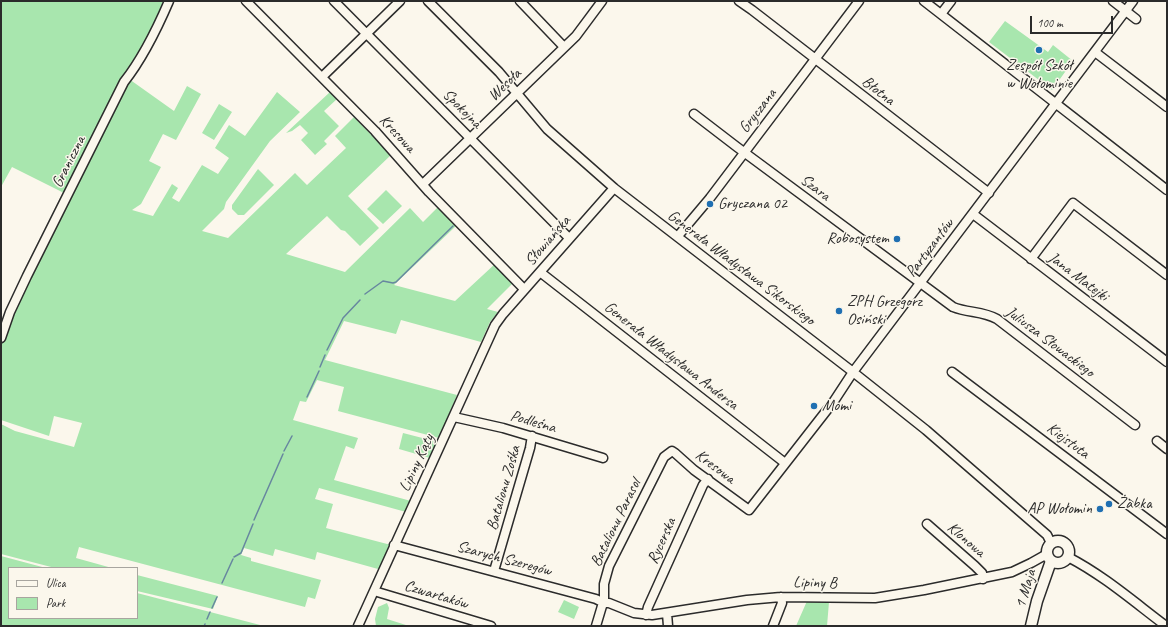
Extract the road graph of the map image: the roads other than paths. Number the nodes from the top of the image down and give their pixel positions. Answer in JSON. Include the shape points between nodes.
{"nodes":[{"id":1,"x":169,"y":1,"type":"edge"},
{"id":2,"x":246,"y":1,"type":"edge"},
{"id":3,"x":334,"y":1,"type":"edge"},
{"id":4,"x":400,"y":1,"type":"edge"},
{"id":5,"x":428,"y":1,"type":"edge"},
{"id":6,"x":520,"y":1,"type":"edge"},
{"id":7,"x":602,"y":1,"type":"edge"},
{"id":8,"x":739,"y":1,"type":"edge"},
{"id":9,"x":859,"y":1,"type":"edge"},
{"id":10,"x":924,"y":1,"type":"edge"},
{"id":11,"x":951,"y":1,"type":"edge"},
{"id":12,"x":1113,"y":1,"type":"edge"},
{"id":13,"x":1133,"y":1,"type":"edge"},
{"id":14,"x":1126,"y":11,"type":"junction"},
{"id":15,"x":941,"y":14,"type":"junction"},
{"id":16,"x":1136,"y":19,"type":"dead end"},
{"id":17,"x":366,"y":34,"type":"junction"},
{"id":18,"x":564,"y":47,"type":"junction"},
{"id":19,"x":1095,"y":52,"type":"junction"},
{"id":20,"x":815,"y":59,"type":"junction"},
{"id":21,"x":322,"y":77,"type":"junction"},
{"id":22,"x":516,"y":93,"type":"junction"},
{"id":23,"x":1056,"y":103,"type":"junction"},
{"id":24,"x":1167,"y":107,"type":"edge"},
{"id":25,"x":694,"y":114,"type":"dead end"},
{"id":26,"x":470,"y":138,"type":"junction"},
{"id":27,"x":744,"y":152,"type":"junction"},
{"id":28,"x":423,"y":184,"type":"junction"},
{"id":29,"x":614,"y":188,"type":"junction"},
{"id":30,"x":1167,"y":190,"type":"edge"},
{"id":31,"x":989,"y":193,"type":"junction"},
{"id":32,"x":973,"y":214,"type":"junction"},
{"id":33,"x":678,"y":236,"type":"junction"},
{"id":34,"x":569,"y":238,"type":"junction"},
{"id":35,"x":1031,"y":258,"type":"junction"},
{"id":36,"x":540,"y":272,"type":"junction"},
{"id":37,"x":1167,"y":275,"type":"edge"},
{"id":38,"x":921,"y":283,"type":"junction"},
{"id":39,"x":524,"y":289,"type":"junction"},
{"id":40,"x":503,"y":314,"type":"joint"},
{"id":41,"x":1,"y":338,"type":"edge"},
{"id":42,"x":1167,"y":362,"type":"edge"},
{"id":43,"x":853,"y":372,"type":"junction"},
{"id":44,"x":952,"y":372,"type":"dead end"},
{"id":45,"x":454,"y":417,"type":"junction"},
{"id":46,"x":1135,"y":425,"type":"dead end"},
{"id":47,"x":532,"y":436,"type":"junction"},
{"id":48,"x":1158,"y":441,"type":"dead end"},
{"id":49,"x":1167,"y":449,"type":"edge"},
{"id":50,"x":664,"y":457,"type":"joint"},
{"id":51,"x":603,"y":458,"type":"dead end"},
{"id":52,"x":785,"y":462,"type":"junction"},
{"id":53,"x":708,"y":479,"type":"junction"},
{"id":54,"x":749,"y":510,"type":"joint"},
{"id":55,"x":927,"y":524,"type":"dead end"},
{"id":56,"x":1167,"y":534,"type":"edge"},
{"id":57,"x":1051,"y":543,"type":"junction"},
{"id":58,"x":394,"y":545,"type":"junction"},
{"id":59,"x":1049,"y":557,"type":"junction"},
{"id":60,"x":1068,"y":557,"type":"junction"},
{"id":61,"x":494,"y":571,"type":"junction"},
{"id":62,"x":984,"y":579,"type":"junction"},
{"id":63,"x":374,"y":591,"type":"junction"},
{"id":64,"x":781,"y":597,"type":"junction"},
{"id":65,"x":604,"y":603,"type":"junction"},
{"id":66,"x":667,"y":614,"type":"junction"},
{"id":67,"x":646,"y":615,"type":"junction"},
{"id":68,"x":358,"y":626,"type":"edge"},
{"id":69,"x":491,"y":626,"type":"edge"},
{"id":70,"x":596,"y":626,"type":"edge"},
{"id":71,"x":668,"y":626,"type":"edge"},
{"id":72,"x":773,"y":626,"type":"edge"},
{"id":73,"x":1031,"y":626,"type":"edge"},
{"id":74,"x":1166,"y":626,"type":"edge"}],
"edges":[{"from":1,"to":41,"type":"street","name":"Graniczna","via":[[158,26],[124,82],[27,276]]},
{"from":2,"to":21,"type":"street","name":"Kresowa"},
{"from":3,"to":17,"type":"street","name":"Spokojna"},
{"from":4,"to":17,"type":"street"},
{"from":5,"to":22,"type":"street","name":"Generała Władysława Sikorskiego","via":[[499,72]]},
{"from":6,"to":18,"type":"street"},
{"from":7,"to":18,"type":"street","name":"Wesoła","via":[[576,36]]},
{"from":8,"to":20,"type":"street","name":"Błotna"},
{"from":9,"to":20,"type":"street","name":"Gryczana"},
{"from":10,"to":15,"type":"street"},
{"from":11,"to":15,"type":"street"},
{"from":12,"to":14,"type":"street"},
{"from":13,"to":14,"type":"street","name":"Partyzantów"},
{"from":14,"to":16,"type":"street"},
{"from":14,"to":19,"type":"street","name":"Partyzantów"},
{"from":15,"to":23,"type":"street"},
{"from":17,"to":21,"type":"street"},
{"from":17,"to":26,"type":"street","name":"Spokojna"},
{"from":18,"to":22,"type":"street","name":"Wesoła"},
{"from":19,"to":23,"type":"street","name":"Partyzantów"},
{"from":19,"to":24,"type":"street"},
{"from":20,"to":27,"type":"street","name":"Gryczana"},
{"from":20,"to":31,"type":"street","name":"Błotna"},
{"from":21,"to":28,"type":"street","name":"Kresowa"},
{"from":22,"to":26,"type":"street","name":"Wesoła"},
{"from":22,"to":29,"type":"street","name":"Generała Władysława Sikorskiego","via":[[547,129]]},
{"from":23,"to":30,"type":"street"},
{"from":23,"to":31,"type":"street","name":"Partyzantów"},
{"from":25,"to":27,"type":"street","name":"Szara"},
{"from":26,"to":28,"type":"street","name":"Wesoła"},
{"from":26,"to":34,"type":"street","name":"Spokojna"},
{"from":27,"to":33,"type":"street","name":"Gryczana"},
{"from":27,"to":38,"type":"street","name":"Szara"},
{"from":28,"to":39,"type":"street","name":"Kresowa"},
{"from":29,"to":33,"type":"street","name":"Generała Władysława Sikorskiego"},
{"from":29,"to":34,"type":"street","name":"Słowiańska"},
{"from":31,"to":32,"type":"street","name":"Partyzantów"},
{"from":32,"to":35,"type":"street","name":"Jana Matejki"},
{"from":32,"to":38,"type":"street","name":"Partyzantów"},
{"from":33,"to":43,"type":"street","name":"Generała Władysława Sikorskiego"},
{"from":34,"to":36,"type":"street","name":"Słowiańska"},
{"from":35,"to":37,"type":"street","via":[[1074,203]]},
{"from":35,"to":42,"type":"street","name":"Jana Matejki"},
{"from":36,"to":39,"type":"street","name":"Słowiańska"},
{"from":36,"to":52,"type":"street","name":"Generała Władysława Andersa"},
{"from":38,"to":43,"type":"street","name":"Partyzantów"},
{"from":38,"to":46,"type":"street","name":"Juliusza Słowackiego","via":[[953,307],[997,319]]},
{"from":39,"to":40,"type":"street","name":"Słowiańska"},
{"from":40,"to":45,"type":"street","name":"Lipiny Kąty","via":[[493,329]]},
{"from":43,"to":52,"type":"street","name":"Partyzantów","via":[[834,401]]},
{"from":43,"to":57,"type":"street","name":"Generała Władysława Sikorskiego","via":[[970,468],[1047,535]]},
{"from":44,"to":56,"type":"street","name":"Kiejstuta"},
{"from":45,"to":47,"type":"street","name":"Podleśna"},
{"from":45,"to":58,"type":"street","name":"Lipiny Kąty"},
{"from":47,"to":51,"type":"street","name":"Podleśna"},
{"from":47,"to":61,"type":"street","name":"Batalionu Zośka"},
{"from":48,"to":49,"type":"street"},
{"from":50,"to":53,"type":"street","name":"Kresowa","via":[[672,452]]},
{"from":50,"to":65,"type":"street","name":"Batalionu Parasol","via":[[609,566],[604,584]]},
{"from":52,"to":54,"type":"street","name":"Partyzantów"},
{"from":53,"to":54,"type":"street","name":"Kresowa"},
{"from":53,"to":67,"type":"street","name":"Rycerska","via":[[688,517]]},
{"from":55,"to":62,"type":"street","name":"Klonowa","via":[[975,566]]},
{"from":57,"to":59,"type":"main road","via":[[1047,548]]},
{"from":57,"to":60,"type":"main road","via":[[1065,543],[1069,548]]},
{"from":58,"to":61,"type":"street","name":"Szarych Szeregów"},
{"from":58,"to":63,"type":"street","name":"Lipiny Kąty"},
{"from":59,"to":60,"type":"main road","via":[[1060,563]]},
{"from":59,"to":62,"type":"street","name":"Lipiny B","via":[[1012,572]]},
{"from":59,"to":73,"type":"main road","name":"1 Maja"},
{"from":60,"to":74,"type":"street"},
{"from":61,"to":65,"type":"street","name":"Szarych Szeregów"},
{"from":62,"to":64,"type":"street","name":"Lipiny B","via":[[875,598]]},
{"from":63,"to":68,"type":"street","name":"Lipiny Kąty"},
{"from":63,"to":69,"type":"street","name":"Czwartaków"},
{"from":64,"to":66,"type":"street","name":"Lipiny B","via":[[740,601]]},
{"from":64,"to":72,"type":"street","via":[[782,603]]},
{"from":65,"to":67,"type":"street","name":"Lipiny B"},
{"from":65,"to":70,"type":"street"},
{"from":66,"to":67,"type":"street","name":"Lipiny B"},
{"from":66,"to":71,"type":"street"}]}
